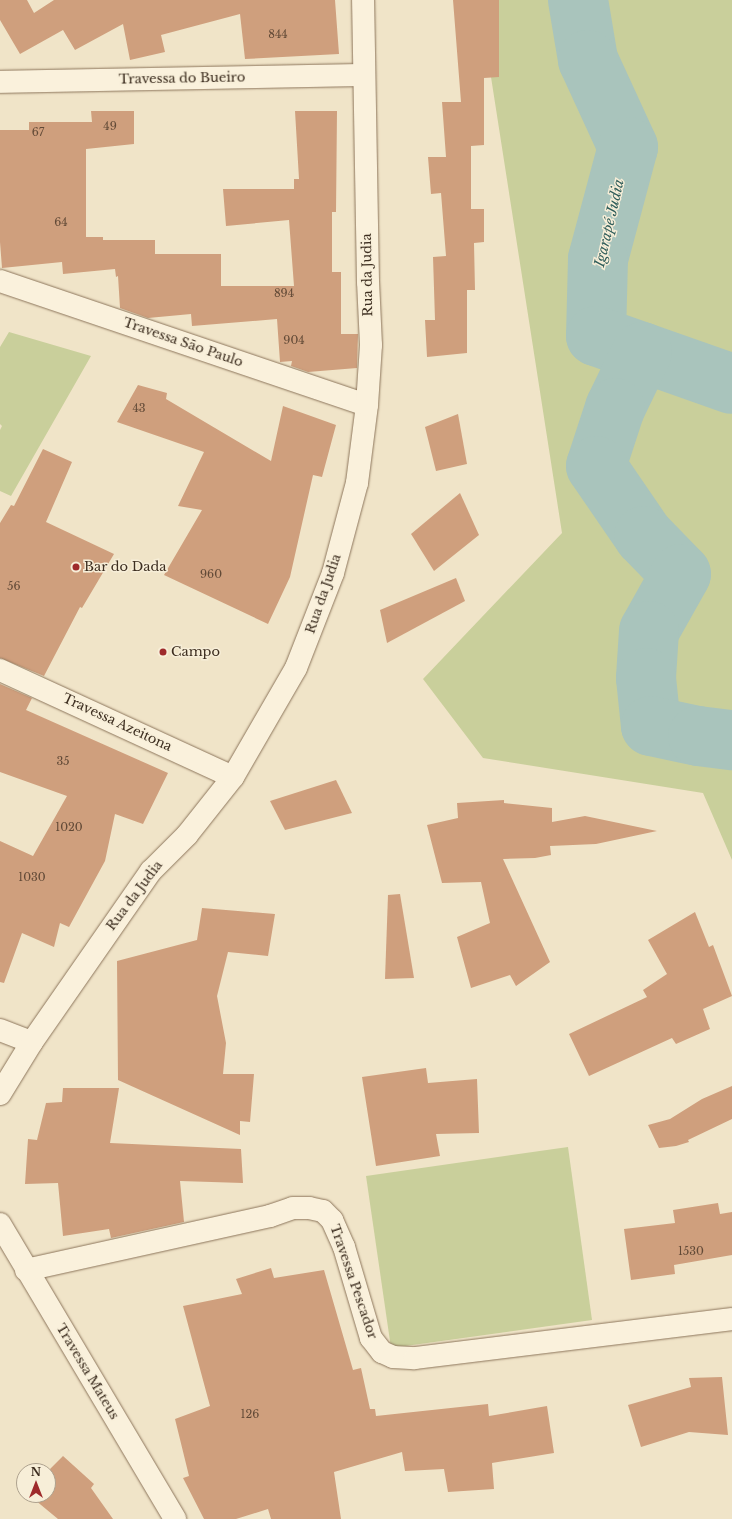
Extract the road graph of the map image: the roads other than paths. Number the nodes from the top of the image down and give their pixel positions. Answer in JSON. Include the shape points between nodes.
{"nodes":[{"id":1,"x":363,"y":0,"type":"edge"},
{"id":2,"x":363,"y":75,"type":"junction"},
{"id":3,"x":0,"y":82,"type":"edge"},
{"id":4,"x":0,"y":281,"type":"edge"},
{"id":5,"x":367,"y":405,"type":"junction"},
{"id":6,"x":0,"y":670,"type":"edge"},
{"id":7,"x":233,"y":777,"type":"junction"},
{"id":8,"x":0,"y":1030,"type":"edge"},
{"id":9,"x":32,"y":1042,"type":"junction"},
{"id":10,"x":0,"y":1094,"type":"edge"},
{"id":11,"x":0,"y":1224,"type":"edge"},
{"id":12,"x":26,"y":1270,"type":"junction"},
{"id":13,"x":732,"y":1318,"type":"edge"},
{"id":14,"x":175,"y":1519,"type":"edge"}],
"edges":[{"from":1,"to":2,"type":"street","name":"Rua da Judia"},
{"from":2,"to":3,"type":"street","name":"Travessa do Bueiro"},
{"from":2,"to":5,"type":"street","name":"Rua da Judia","via":[[371,345]]},
{"from":4,"to":5,"type":"street","name":"Travessa São Paulo"},
{"from":5,"to":7,"type":"street","name":"Rua da Judia","via":[[357,483],[333,573],[296,668]]},
{"from":6,"to":7,"type":"street","name":"Travessa Azeitona"},
{"from":7,"to":9,"type":"street","name":"Rua da Judia","via":[[187,835],[151,871]]},
{"from":8,"to":9,"type":"street"},
{"from":9,"to":10,"type":"street","name":"Rua da Judia"},
{"from":11,"to":12,"type":"street","name":"Travessa Mateus"},
{"from":12,"to":13,"type":"street","name":"Travessa Pescador","via":[[270,1216],[293,1208],[309,1208],[323,1211],[332,1220],[344,1247],[371,1338],[382,1352],[393,1357],[415,1358]]},
{"from":12,"to":14,"type":"street","name":"Travessa Mateus"}]}
